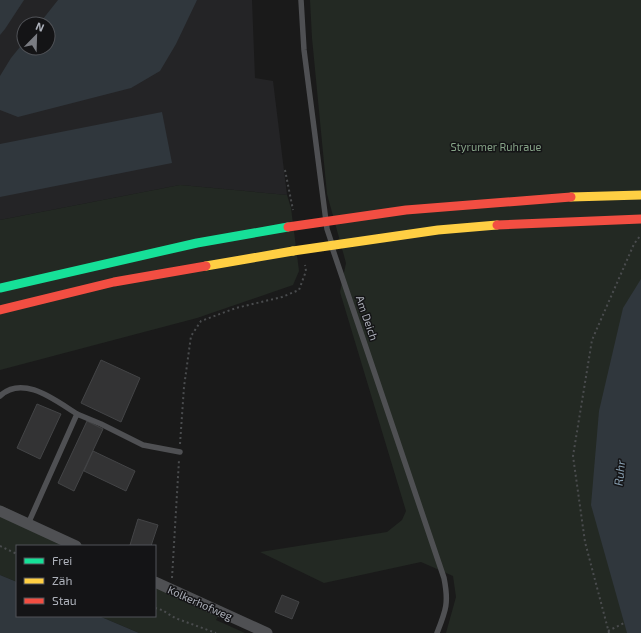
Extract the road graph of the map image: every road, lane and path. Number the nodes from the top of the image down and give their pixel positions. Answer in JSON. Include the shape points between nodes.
{"nodes":[{"id":1,"x":301,"y":0,"type":"edge"},
{"id":2,"x":285,"y":170,"type":"dead end"},
{"id":3,"x":641,"y":195,"type":"edge"},
{"id":4,"x":295,"y":216,"type":"dead end"},
{"id":5,"x":641,"y":219,"type":"edge"},
{"id":6,"x":641,"y":235,"type":"edge"},
{"id":7,"x":304,"y":263,"type":"dead end"},
{"id":8,"x":0,"y":288,"type":"edge"},
{"id":9,"x":0,"y":310,"type":"edge"},
{"id":10,"x":0,"y":396,"type":"edge"},
{"id":11,"x":77,"y":414,"type":"junction"},
{"id":12,"x":180,"y":452,"type":"junction"},
{"id":13,"x":0,"y":511,"type":"edge"},
{"id":14,"x":28,"y":524,"type":"junction"},
{"id":15,"x":74,"y":545,"type":"edge"},
{"id":16,"x":0,"y":546,"type":"edge"},
{"id":17,"x":16,"y":554,"type":"edge"},
{"id":18,"x":156,"y":582,"type":"edge"},
{"id":19,"x":172,"y":590,"type":"junction"},
{"id":20,"x":156,"y":608,"type":"edge"},
{"id":21,"x":624,"y":623,"type":"dead end"},
{"id":22,"x":608,"y":632,"type":"edge"},
{"id":23,"x":216,"y":633,"type":"edge"},
{"id":24,"x":267,"y":633,"type":"edge"},
{"id":25,"x":437,"y":633,"type":"edge"}],
"edges":[{"from":1,"to":25,"type":"lane","name":"Am Deich","via":[[304,50],[327,229],[444,578],[448,596]]},
{"from":2,"to":4,"type":"path"},
{"from":3,"to":8,"type":"highway","bridge":true,"via":[[509,201],[406,210],[288,227],[197,243]]},
{"from":5,"to":9,"type":"highway","bridge":true,"via":[[438,230],[292,251],[114,282]]},
{"from":6,"to":22,"type":"path","via":[[634,244],[592,340],[573,456],[584,542]]},
{"from":7,"to":12,"type":"path","via":[[306,271],[299,290],[201,321],[191,336],[184,387]]},
{"from":10,"to":11,"type":"lane","via":[[16,387],[28,388],[44,394]]},
{"from":11,"to":12,"type":"lane","via":[[143,445]]},
{"from":11,"to":14,"type":"lane"},
{"from":12,"to":19,"type":"path"},
{"from":13,"to":14,"type":"street"},
{"from":14,"to":15,"type":"street"},
{"from":16,"to":17,"type":"path"},
{"from":18,"to":19,"type":"street","name":"Kolkerhofweg"},
{"from":19,"to":24,"type":"street","name":"Kolkerhofweg"},
{"from":20,"to":23,"type":"path"},
{"from":21,"to":22,"type":"path"}]}
